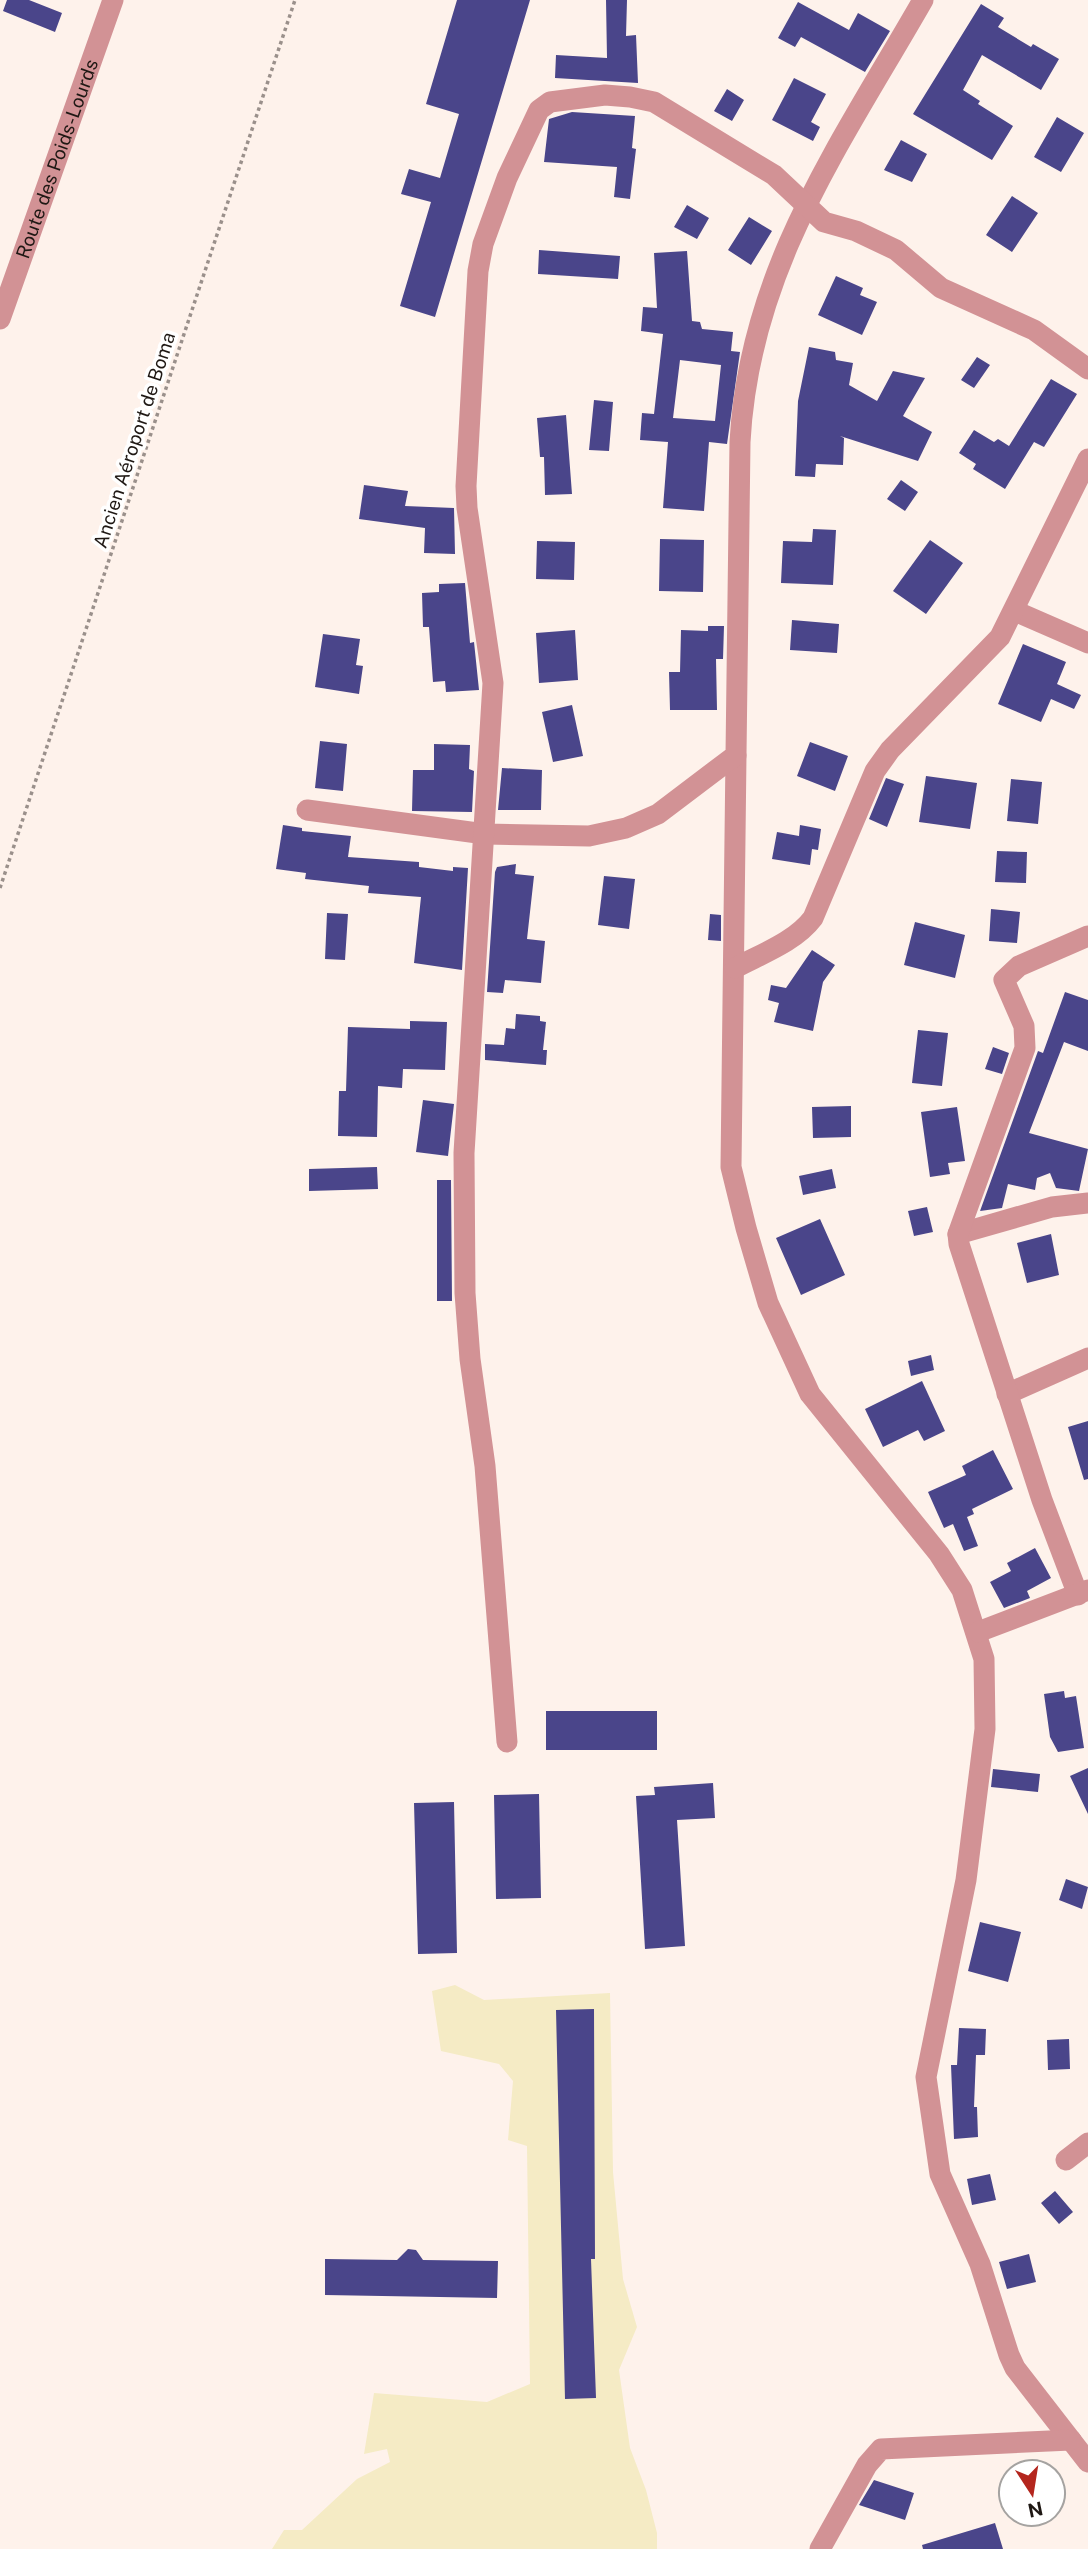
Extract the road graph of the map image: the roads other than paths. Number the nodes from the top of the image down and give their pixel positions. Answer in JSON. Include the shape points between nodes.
{"nodes":[{"id":1,"x":113,"y":0,"type":"edge"},
{"id":2,"x":923,"y":0,"type":"edge"},
{"id":3,"x":805,"y":205,"type":"junction"},
{"id":4,"x":0,"y":319,"type":"edge"},
{"id":5,"x":1088,"y":369,"type":"edge"},
{"id":6,"x":1088,"y":459,"type":"edge"},
{"id":7,"x":1015,"y":611,"type":"junction"},
{"id":8,"x":1088,"y":643,"type":"edge"},
{"id":9,"x":736,"y":755,"type":"junction"},
{"id":10,"x":307,"y":810,"type":"dead end"},
{"id":11,"x":485,"y":834,"type":"junction"},
{"id":12,"x":1088,"y":936,"type":"edge"},
{"id":13,"x":735,"y":968,"type":"junction"},
{"id":14,"x":1088,"y":1203,"type":"edge"},
{"id":15,"x":958,"y":1234,"type":"junction"},
{"id":16,"x":1088,"y":1358,"type":"edge"},
{"id":17,"x":1007,"y":1394,"type":"junction"},
{"id":18,"x":1083,"y":1592,"type":"edge"},
{"id":19,"x":978,"y":1632,"type":"junction"},
{"id":20,"x":507,"y":1742,"type":"dead end"},
{"id":21,"x":1088,"y":2143,"type":"edge"},
{"id":22,"x":1066,"y":2160,"type":"dead end"},
{"id":23,"x":1071,"y":2440,"type":"junction"},
{"id":24,"x":1088,"y":2462,"type":"edge"},
{"id":25,"x":820,"y":2549,"type":"edge"}],
"edges":[{"from":1,"to":4,"type":"street","name":"Route des Poids-Lourds"},
{"from":2,"to":3,"type":"street"},
{"from":3,"to":5,"type":"street","via":[[824,222],[896,250],[941,288],[1034,330]]},
{"from":3,"to":9,"type":"street","via":[[779,262],[752,346],[742,400]]},
{"from":3,"to":11,"type":"street","via":[[774,174],[654,103],[604,95],[550,102],[539,110],[507,177],[478,271],[466,486],[493,683]]},
{"from":6,"to":7,"type":"street"},
{"from":7,"to":8,"type":"street"},
{"from":7,"to":13,"type":"street","via":[[986,653],[875,771],[813,918],[805,928]]},
{"from":9,"to":11,"type":"street","via":[[658,814],[626,828],[589,836]]},
{"from":9,"to":13,"type":"street"},
{"from":10,"to":11,"type":"street"},
{"from":11,"to":20,"type":"street","via":[[464,1153],[465,1293],[485,1466]]},
{"from":12,"to":15,"type":"street","via":[[1019,966],[1004,980],[1024,1026],[1026,1048]]},
{"from":13,"to":19,"type":"street","via":[[731,1167],[768,1303],[810,1394],[939,1554],[962,1590]]},
{"from":14,"to":15,"type":"street","via":[[1052,1207]]},
{"from":15,"to":17,"type":"street"},
{"from":16,"to":17,"type":"street"},
{"from":17,"to":18,"type":"street"},
{"from":18,"to":19,"type":"street"},
{"from":19,"to":23,"type":"street","via":[[985,1672],[985,1729],[966,1880],[926,2077],[927,2092],[940,2174],[980,2264],[1009,2355]]},
{"from":21,"to":22,"type":"street"},
{"from":23,"to":24,"type":"street"},
{"from":23,"to":25,"type":"street","via":[[881,2449],[867,2465]]}]}
